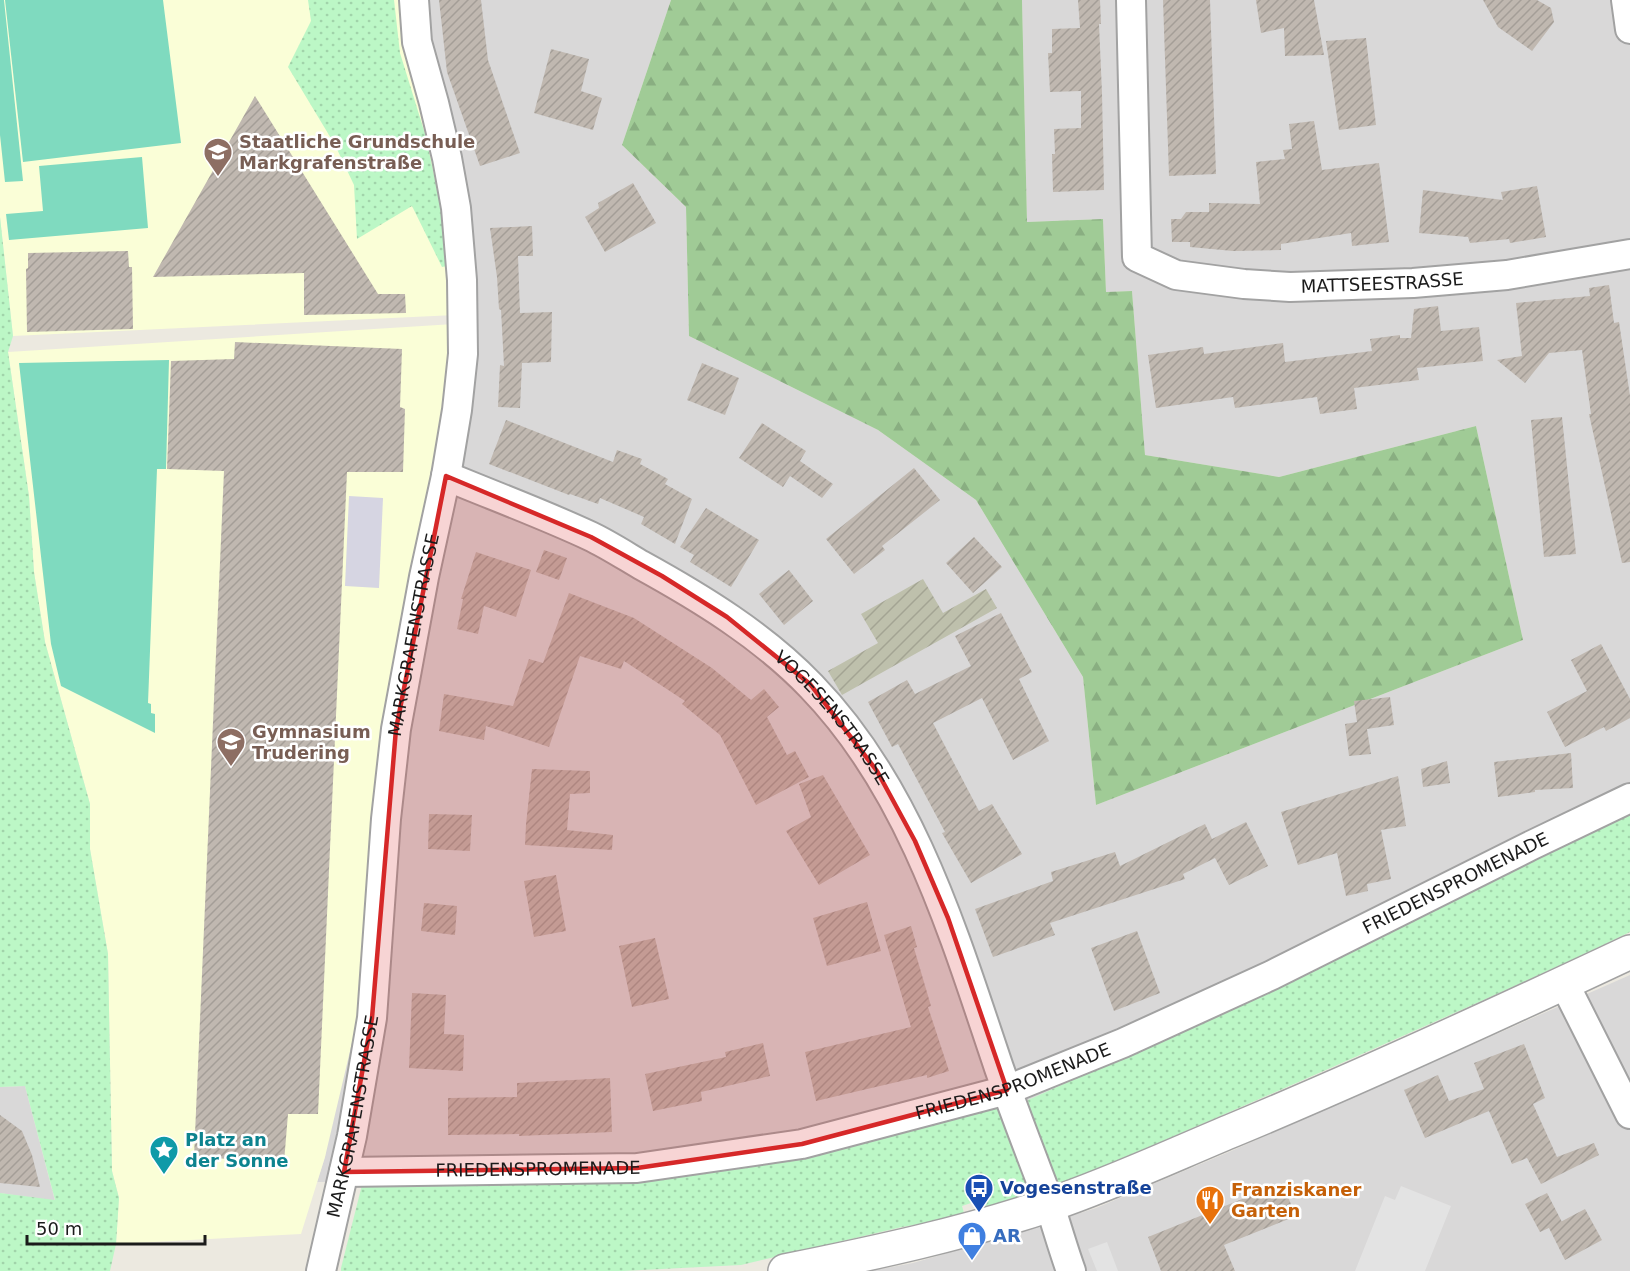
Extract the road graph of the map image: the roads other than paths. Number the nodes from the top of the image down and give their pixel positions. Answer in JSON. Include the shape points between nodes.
{"nodes":[{"id":1,"x":414,"y":0,"type":"edge"},
{"id":2,"x":1131,"y":0,"type":"edge"},
{"id":3,"x":1626,"y":0,"type":"edge"},
{"id":4,"x":1630,"y":29,"type":"edge"},
{"id":5,"x":1630,"y":254,"type":"edge"},
{"id":6,"x":446,"y":476,"type":"junction"},
{"id":7,"x":1630,"y":798,"type":"edge"},
{"id":8,"x":1630,"y":952,"type":"edge"},
{"id":9,"x":1564,"y":983,"type":"junction"},
{"id":10,"x":1007,"y":1090,"type":"junction"},
{"id":11,"x":1630,"y":1114,"type":"edge"},
{"id":12,"x":344,"y":1172,"type":"junction"},
{"id":13,"x":1049,"y":1205,"type":"junction"},
{"id":14,"x":321,"y":1271,"type":"edge"},
{"id":15,"x":784,"y":1271,"type":"edge"},
{"id":16,"x":1071,"y":1271,"type":"edge"}],
"edges":[{"from":1,"to":6,"type":"street","name":"MARKGRAFENSTRASSE","via":[[417,42],[456,208],[462,280],[463,354]]},
{"from":2,"to":5,"type":"street","name":"MATTSEESTRASSE","via":[[1137,257],[1176,275],[1290,287],[1507,275]]},
{"from":3,"to":4,"type":"street"},
{"from":6,"to":10,"type":"street","name":"VOGESENSTRASSE","via":[[591,537],[662,576],[727,617],[810,684],[877,771],[915,841],[948,918]]},
{"from":6,"to":12,"type":"street","name":"MARKGRAFENSTRASSE","via":[[396,729],[372,1018]]},
{"from":7,"to":10,"type":"street","name":"FRIEDENSPROMENADE","via":[[1272,975],[1123,1043]]},
{"from":8,"to":9,"type":"street"},
{"from":9,"to":11,"type":"street"},
{"from":9,"to":13,"type":"street","via":[[1358,1078]]},
{"from":10,"to":12,"type":"street","name":"FRIEDENSPROMENADE","via":[[802,1144],[637,1168]]},
{"from":10,"to":13,"type":"street","name":"VOGESENSTRASSE"},
{"from":12,"to":14,"type":"street","name":"MARKGRAFENSTRASSE"},
{"from":13,"to":15,"type":"street","via":[[937,1239]]},
{"from":13,"to":16,"type":"street","name":"VOGESENSTRASSE"}]}
